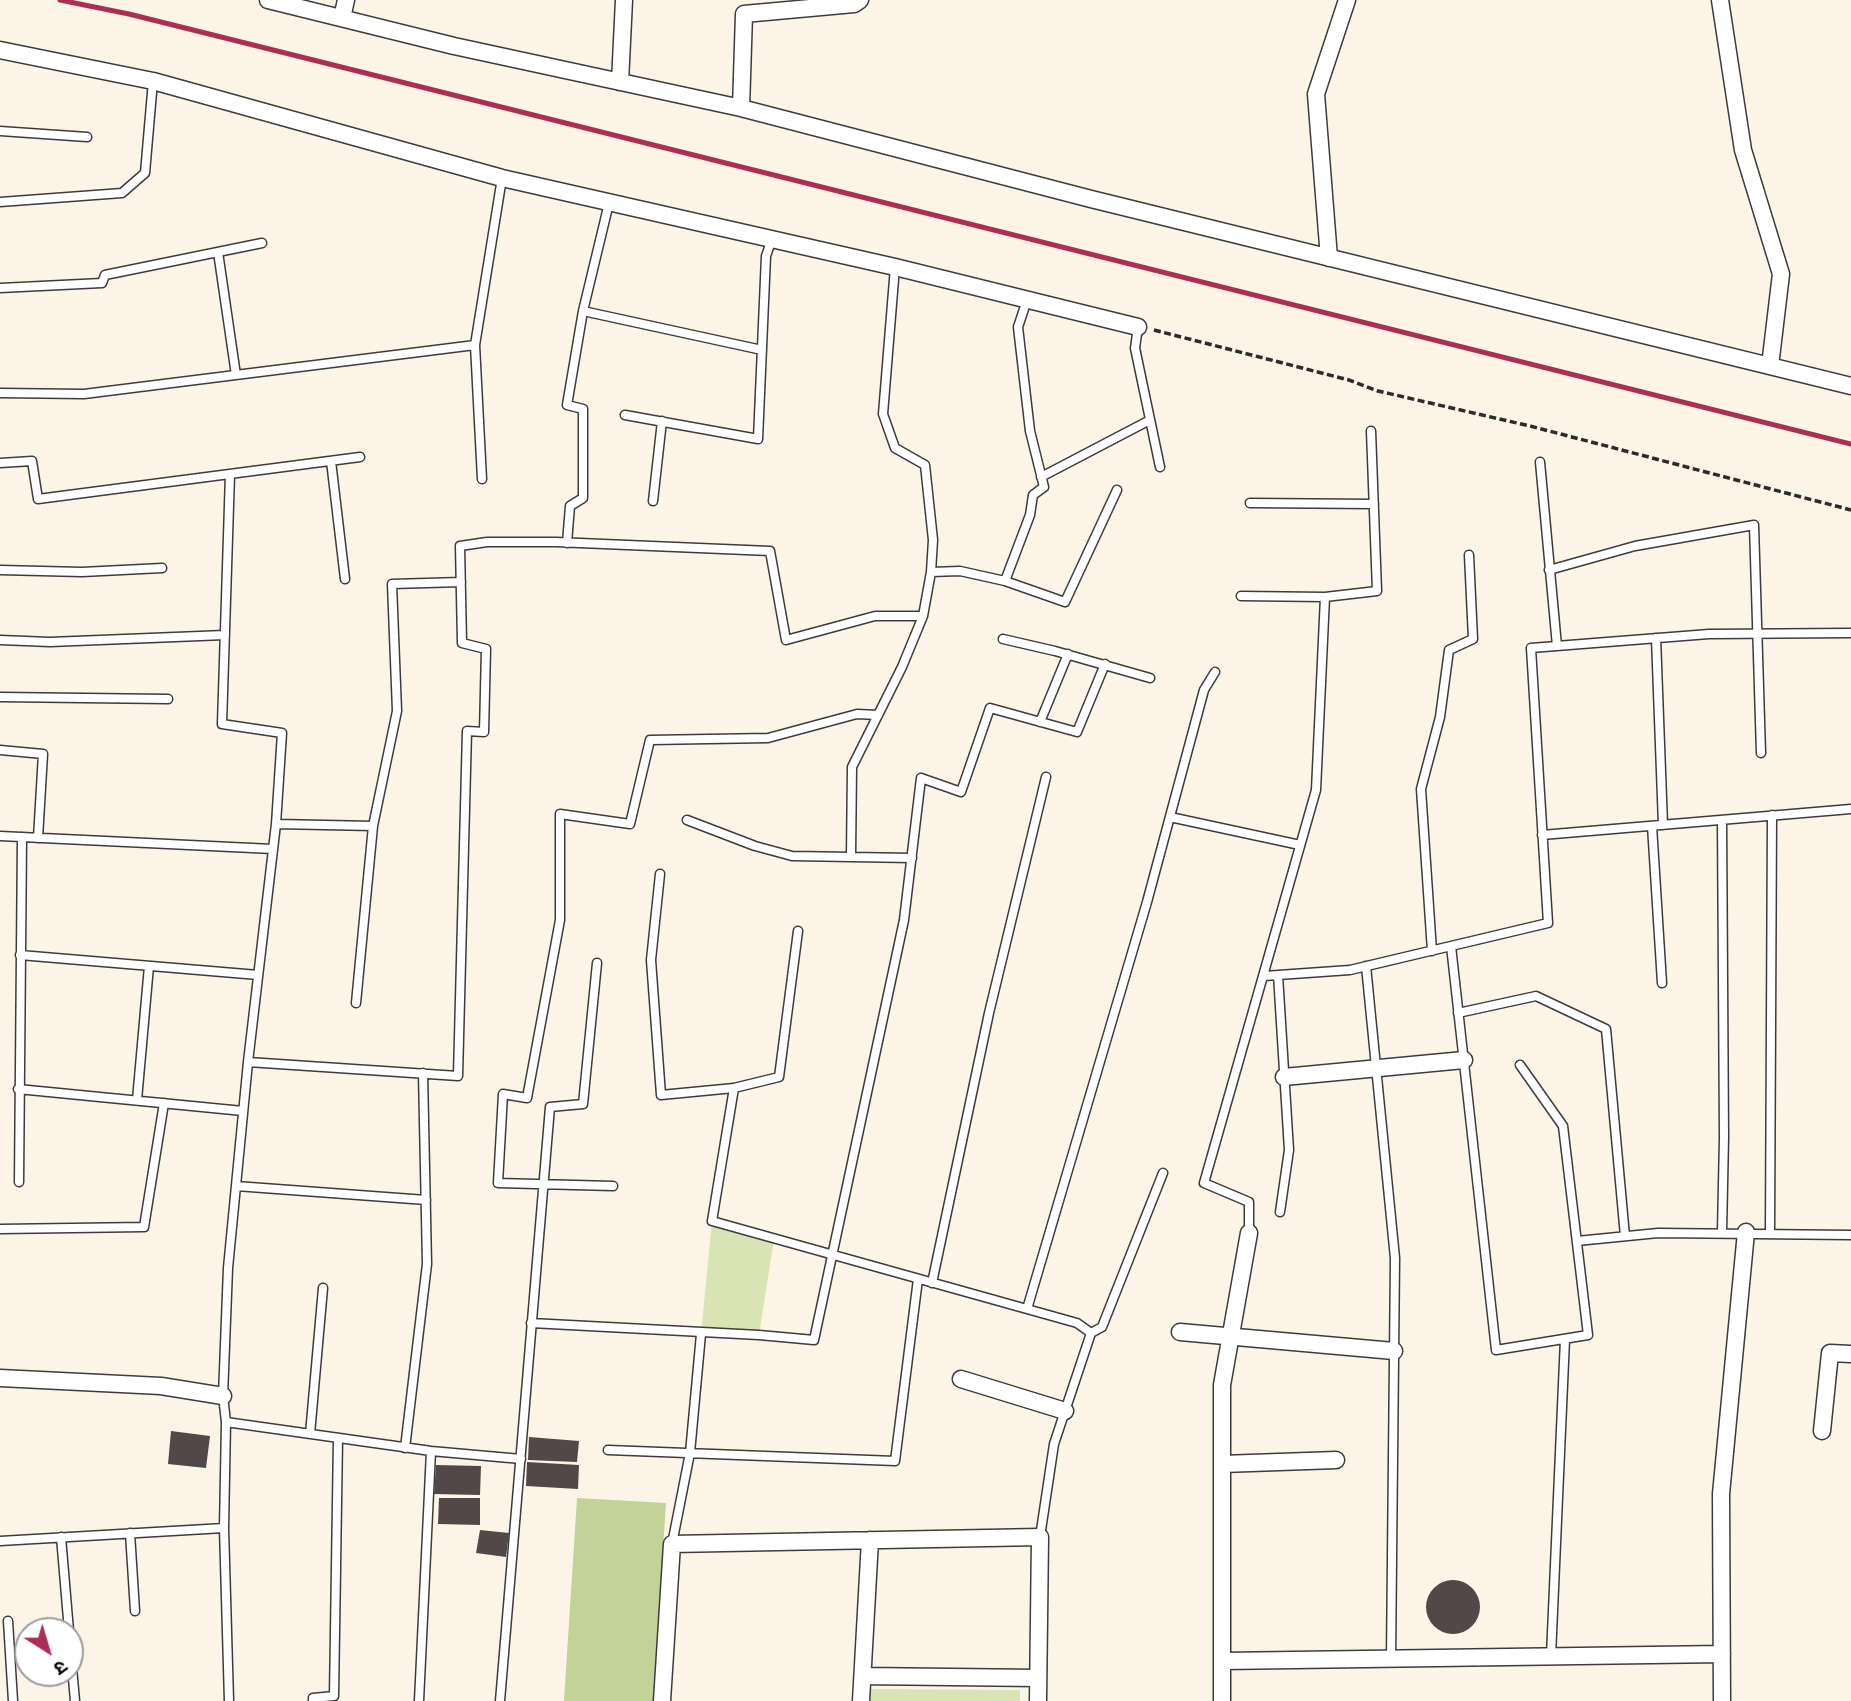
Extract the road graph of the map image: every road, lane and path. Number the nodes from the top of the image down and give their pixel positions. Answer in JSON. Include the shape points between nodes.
{"nodes":[{"id":1,"x":268,"y":0,"type":"edge"},
{"id":2,"x":346,"y":0,"type":"edge"},
{"id":3,"x":624,"y":0,"type":"edge"},
{"id":4,"x":860,"y":0,"type":"edge"},
{"id":5,"x":1347,"y":0,"type":"edge"},
{"id":6,"x":1720,"y":0,"type":"edge"},
{"id":7,"x":743,"y":7,"type":"edge"},
{"id":8,"x":342,"y":18,"type":"junction"},
{"id":9,"x":0,"y":50,"type":"edge"},
{"id":10,"x":153,"y":81,"type":"junction"},
{"id":11,"x":620,"y":82,"type":"junction"},
{"id":12,"x":741,"y":108,"type":"junction"},
{"id":13,"x":0,"y":131,"type":"edge"},
{"id":14,"x":87,"y":137,"type":"dead end"},
{"id":15,"x":502,"y":178,"type":"junction"},
{"id":16,"x":0,"y":202,"type":"edge"},
{"id":17,"x":608,"y":203,"type":"junction"},
{"id":18,"x":772,"y":239,"type":"junction"},
{"id":19,"x":262,"y":243,"type":"dead end"},
{"id":20,"x":219,"y":251,"type":"junction"},
{"id":21,"x":1329,"y":258,"type":"junction"},
{"id":22,"x":894,"y":267,"type":"junction"},
{"id":23,"x":0,"y":288,"type":"edge"},
{"id":24,"x":1027,"y":299,"type":"junction"},
{"id":25,"x":583,"y":311,"type":"junction"},
{"id":26,"x":1138,"y":327,"type":"junction"},
{"id":27,"x":474,"y":345,"type":"junction"},
{"id":28,"x":762,"y":350,"type":"junction"},
{"id":29,"x":1770,"y":366,"type":"junction"},
{"id":30,"x":236,"y":375,"type":"junction"},
{"id":31,"x":1851,"y":386,"type":"edge"},
{"id":32,"x":0,"y":393,"type":"edge"},
{"id":33,"x":625,"y":415,"type":"dead end"},
{"id":34,"x":1150,"y":420,"type":"junction"},
{"id":35,"x":662,"y":422,"type":"junction"},
{"id":36,"x":1371,"y":431,"type":"dead end"},
{"id":37,"x":360,"y":457,"type":"dead end"},
{"id":38,"x":331,"y":460,"type":"junction"},
{"id":39,"x":1540,"y":462,"type":"dead end"},
{"id":40,"x":0,"y":463,"type":"edge"},
{"id":41,"x":1160,"y":467,"type":"dead end"},
{"id":42,"x":230,"y":474,"type":"junction"},
{"id":43,"x":1041,"y":477,"type":"junction"},
{"id":44,"x":482,"y":479,"type":"dead end"},
{"id":45,"x":1117,"y":490,"type":"dead end"},
{"id":46,"x":653,"y":501,"type":"dead end"},
{"id":47,"x":1250,"y":503,"type":"dead end"},
{"id":48,"x":1374,"y":504,"type":"junction"},
{"id":49,"x":1851,"y":510,"type":"edge"},
{"id":50,"x":567,"y":543,"type":"junction"},
{"id":51,"x":1469,"y":555,"type":"dead end"},
{"id":52,"x":162,"y":568,"type":"dead end"},
{"id":53,"x":0,"y":570,"type":"edge"},
{"id":54,"x":1549,"y":570,"type":"junction"},
{"id":55,"x":931,"y":572,"type":"junction"},
{"id":56,"x":345,"y":579,"type":"dead end"},
{"id":57,"x":1005,"y":581,"type":"junction"},
{"id":58,"x":461,"y":582,"type":"junction"},
{"id":59,"x":1241,"y":596,"type":"dead end"},
{"id":60,"x":1325,"y":597,"type":"junction"},
{"id":61,"x":923,"y":615,"type":"junction"},
{"id":62,"x":1851,"y":633,"type":"edge"},
{"id":63,"x":1757,"y":634,"type":"junction"},
{"id":64,"x":225,"y":635,"type":"junction"},
{"id":65,"x":1003,"y":639,"type":"dead end"},
{"id":66,"x":1656,"y":639,"type":"junction"},
{"id":67,"x":0,"y":640,"type":"edge"},
{"id":68,"x":1557,"y":646,"type":"junction"},
{"id":69,"x":1068,"y":654,"type":"junction"},
{"id":70,"x":1105,"y":664,"type":"junction"},
{"id":71,"x":1215,"y":672,"type":"dead end"},
{"id":72,"x":1150,"y":678,"type":"dead end"},
{"id":73,"x":0,"y":697,"type":"edge"},
{"id":74,"x":168,"y":699,"type":"dead end"},
{"id":75,"x":878,"y":715,"type":"junction"},
{"id":76,"x":1040,"y":722,"type":"junction"},
{"id":77,"x":0,"y":750,"type":"edge"},
{"id":78,"x":1761,"y":753,"type":"dead end"},
{"id":79,"x":1046,"y":777,"type":"dead end"},
{"id":80,"x":1851,"y":809,"type":"edge"},
{"id":81,"x":1772,"y":815,"type":"junction"},
{"id":82,"x":1170,"y":817,"type":"junction"},
{"id":83,"x":687,"y":820,"type":"dead end"},
{"id":84,"x":1722,"y":820,"type":"junction"},
{"id":85,"x":276,"y":824,"type":"junction"},
{"id":86,"x":1663,"y":825,"type":"junction"},
{"id":87,"x":373,"y":826,"type":"junction"},
{"id":88,"x":1651,"y":826,"type":"junction"},
{"id":89,"x":1542,"y":835,"type":"junction"},
{"id":90,"x":0,"y":836,"type":"edge"},
{"id":91,"x":22,"y":837,"type":"junction"},
{"id":92,"x":38,"y":838,"type":"junction"},
{"id":93,"x":1300,"y":845,"type":"junction"},
{"id":94,"x":273,"y":849,"type":"junction"},
{"id":95,"x":851,"y":856,"type":"junction"},
{"id":96,"x":912,"y":858,"type":"junction"},
{"id":97,"x":660,"y":874,"type":"dead end"},
{"id":98,"x":798,"y":931,"type":"dead end"},
{"id":99,"x":1451,"y":946,"type":"junction"},
{"id":100,"x":1432,"y":950,"type":"junction"},
{"id":101,"x":20,"y":955,"type":"junction"},
{"id":102,"x":597,"y":963,"type":"dead end"},
{"id":103,"x":149,"y":966,"type":"junction"},
{"id":104,"x":1366,"y":966,"type":"junction"},
{"id":105,"x":258,"y":975,"type":"junction"},
{"id":106,"x":1278,"y":975,"type":"junction"},
{"id":107,"x":1264,"y":976,"type":"junction"},
{"id":108,"x":1662,"y":983,"type":"dead end"},
{"id":109,"x":356,"y":1003,"type":"dead end"},
{"id":110,"x":1458,"y":1013,"type":"junction"},
{"id":111,"x":1464,"y":1060,"type":"junction"},
{"id":112,"x":248,"y":1062,"type":"junction"},
{"id":113,"x":1520,"y":1065,"type":"dead end"},
{"id":114,"x":1376,"y":1068,"type":"junction"},
{"id":115,"x":423,"y":1073,"type":"junction"},
{"id":116,"x":1284,"y":1077,"type":"junction"},
{"id":117,"x":734,"y":1088,"type":"junction"},
{"id":118,"x":19,"y":1089,"type":"junction"},
{"id":119,"x":137,"y":1100,"type":"junction"},
{"id":120,"x":164,"y":1103,"type":"junction"},
{"id":121,"x":243,"y":1111,"type":"junction"},
{"id":122,"x":1163,"y":1173,"type":"dead end"},
{"id":123,"x":19,"y":1182,"type":"dead end"},
{"id":124,"x":543,"y":1183,"type":"junction"},
{"id":125,"x":236,"y":1185,"type":"junction"},
{"id":126,"x":613,"y":1186,"type":"dead end"},
{"id":127,"x":426,"y":1200,"type":"junction"},
{"id":128,"x":1280,"y":1212,"type":"dead end"},
{"id":129,"x":0,"y":1229,"type":"edge"},
{"id":130,"x":1722,"y":1232,"type":"junction"},
{"id":131,"x":1746,"y":1232,"type":"junction"},
{"id":132,"x":1249,"y":1233,"type":"joint"},
{"id":133,"x":1770,"y":1233,"type":"junction"},
{"id":134,"x":1851,"y":1234,"type":"edge"},
{"id":135,"x":1625,"y":1236,"type":"junction"},
{"id":136,"x":1577,"y":1241,"type":"junction"},
{"id":137,"x":833,"y":1255,"type":"junction"},
{"id":138,"x":918,"y":1279,"type":"junction"},
{"id":139,"x":932,"y":1283,"type":"junction"},
{"id":140,"x":323,"y":1289,"type":"dead end"},
{"id":141,"x":1027,"y":1309,"type":"junction"},
{"id":142,"x":531,"y":1323,"type":"junction"},
{"id":143,"x":1180,"y":1332,"type":"dead end"},
{"id":144,"x":1091,"y":1333,"type":"junction"},
{"id":145,"x":701,"y":1334,"type":"junction"},
{"id":146,"x":1231,"y":1338,"type":"junction"},
{"id":147,"x":1565,"y":1339,"type":"junction"},
{"id":148,"x":1394,"y":1351,"type":"junction"},
{"id":149,"x":1851,"y":1354,"type":"edge"},
{"id":150,"x":0,"y":1378,"type":"edge"},
{"id":151,"x":961,"y":1379,"type":"dead end"},
{"id":152,"x":223,"y":1396,"type":"junction"},
{"id":153,"x":1065,"y":1411,"type":"junction"},
{"id":154,"x":226,"y":1422,"type":"junction"},
{"id":155,"x":1822,"y":1431,"type":"dead end"},
{"id":156,"x":310,"y":1434,"type":"junction"},
{"id":157,"x":338,"y":1438,"type":"junction"},
{"id":158,"x":405,"y":1448,"type":"junction"},
{"id":159,"x":608,"y":1450,"type":"dead end"},
{"id":160,"x":430,"y":1451,"type":"junction"},
{"id":161,"x":691,"y":1452,"type":"junction"},
{"id":162,"x":521,"y":1459,"type":"junction"},
{"id":163,"x":1336,"y":1460,"type":"dead end"},
{"id":164,"x":1222,"y":1464,"type":"junction"},
{"id":165,"x":224,"y":1528,"type":"junction"},
{"id":166,"x":130,"y":1533,"type":"junction"},
{"id":167,"x":1040,"y":1536,"type":"junction"},
{"id":168,"x":61,"y":1537,"type":"junction"},
{"id":169,"x":870,"y":1540,"type":"junction"},
{"id":170,"x":0,"y":1541,"type":"edge"},
{"id":171,"x":672,"y":1544,"type":"junction"},
{"id":172,"x":135,"y":1611,"type":"dead end"},
{"id":173,"x":68,"y":1617,"type":"edge"},
{"id":174,"x":8,"y":1621,"type":"dead end"},
{"id":175,"x":1722,"y":1654,"type":"junction"},
{"id":176,"x":1552,"y":1656,"type":"junction"},
{"id":177,"x":1391,"y":1658,"type":"junction"},
{"id":178,"x":1222,"y":1661,"type":"junction"},
{"id":179,"x":863,"y":1676,"type":"junction"},
{"id":180,"x":1038,"y":1678,"type":"junction"},
{"id":181,"x":12,"y":1701,"type":"edge"},
{"id":182,"x":229,"y":1701,"type":"edge"},
{"id":183,"x":313,"y":1701,"type":"edge"},
{"id":184,"x":419,"y":1701,"type":"edge"},
{"id":185,"x":500,"y":1701,"type":"edge"},
{"id":186,"x":662,"y":1701,"type":"edge"},
{"id":187,"x":861,"y":1701,"type":"edge"},
{"id":188,"x":1038,"y":1701,"type":"edge"},
{"id":189,"x":1222,"y":1701,"type":"edge"},
{"id":190,"x":1722,"y":1701,"type":"edge"}],
"edges":[{"from":1,"to":8,"type":"street"},
{"from":2,"to":8,"type":"street"},
{"from":3,"to":11,"type":"street"},
{"from":4,"to":7,"type":"street","via":[[854,4]]},
{"from":5,"to":21,"type":"street","via":[[1316,94]]},
{"from":6,"to":29,"type":"street","via":[[1743,150],[1781,274]]},
{"from":7,"to":12,"type":"street"},
{"from":8,"to":11,"type":"street"},
{"from":9,"to":10,"type":"street"},
{"from":10,"to":15,"type":"street"},
{"from":10,"to":16,"type":"lane","via":[[145,173],[122,193]]},
{"from":11,"to":12,"type":"street"},
{"from":12,"to":21,"type":"street"},
{"from":13,"to":14,"type":"lane"},
{"from":15,"to":17,"type":"street"},
{"from":15,"to":27,"type":"lane"},
{"from":17,"to":18,"type":"street"},
{"from":17,"to":25,"type":"lane"},
{"from":18,"to":22,"type":"street"},
{"from":18,"to":28,"type":"lane","via":[[766,256]]},
{"from":19,"to":20,"type":"lane"},
{"from":20,"to":23,"type":"lane","via":[[104,275],[102,283]]},
{"from":20,"to":30,"type":"lane"},
{"from":21,"to":29,"type":"street"},
{"from":22,"to":24,"type":"street"},
{"from":22,"to":55,"type":"lane","via":[[883,414],[895,448],[925,466],[933,540]]},
{"from":24,"to":26,"type":"street"},
{"from":24,"to":43,"type":"lane","via":[[1018,327],[1030,431]]},
{"from":25,"to":28,"type":"lane"},
{"from":25,"to":50,"type":"lane","via":[[567,405],[583,409],[583,498],[570,506]]},
{"from":26,"to":34,"type":"lane","via":[[1135,348]]},
{"from":26,"to":49,"type":"path"},
{"from":27,"to":30,"type":"lane"},
{"from":27,"to":44,"type":"lane"},
{"from":28,"to":35,"type":"lane","via":[[758,439]]},
{"from":29,"to":31,"type":"street"},
{"from":30,"to":32,"type":"lane","via":[[84,394]]},
{"from":33,"to":35,"type":"lane"},
{"from":34,"to":41,"type":"lane"},
{"from":34,"to":43,"type":"lane"},
{"from":35,"to":46,"type":"lane"},
{"from":36,"to":48,"type":"lane"},
{"from":37,"to":38,"type":"lane"},
{"from":38,"to":42,"type":"lane"},
{"from":38,"to":56,"type":"lane"},
{"from":39,"to":54,"type":"lane"},
{"from":40,"to":42,"type":"lane","via":[[32,461],[38,499]]},
{"from":42,"to":64,"type":"lane"},
{"from":43,"to":57,"type":"lane","via":[[1044,486],[1033,495]]},
{"from":45,"to":57,"type":"lane","via":[[1065,601]]},
{"from":47,"to":48,"type":"lane"},
{"from":48,"to":60,"type":"lane","via":[[1377,591]]},
{"from":50,"to":58,"type":"lane","via":[[460,546]]},
{"from":50,"to":61,"type":"lane","via":[[770,551],[786,640],[875,616]]},
{"from":51,"to":100,"type":"lane","via":[[1473,639],[1449,650],[1440,718],[1421,789]]},
{"from":52,"to":53,"type":"lane"},
{"from":54,"to":63,"type":"lane","via":[[1635,546],[1754,524]]},
{"from":54,"to":68,"type":"lane"},
{"from":55,"to":57,"type":"lane","via":[[960,570]]},
{"from":55,"to":61,"type":"lane"},
{"from":58,"to":87,"type":"lane","via":[[392,584],[397,711]]},
{"from":58,"to":115,"type":"lane","via":[[462,643],[486,649],[484,732],[467,731],[458,1076]]},
{"from":59,"to":60,"type":"lane"},
{"from":60,"to":93,"type":"lane","via":[[1316,790]]},
{"from":61,"to":75,"type":"lane"},
{"from":62,"to":63,"type":"lane"},
{"from":63,"to":66,"type":"lane"},
{"from":63,"to":78,"type":"lane"},
{"from":64,"to":67,"type":"lane"},
{"from":64,"to":85,"type":"lane","via":[[222,724],[282,733]]},
{"from":65,"to":69,"type":"lane"},
{"from":66,"to":68,"type":"lane"},
{"from":66,"to":86,"type":"lane"},
{"from":68,"to":89,"type":"lane","via":[[1531,648]]},
{"from":69,"to":70,"type":"lane"},
{"from":69,"to":76,"type":"lane"},
{"from":70,"to":72,"type":"lane"},
{"from":70,"to":76,"type":"lane","via":[[1077,732]]},
{"from":71,"to":82,"type":"lane","via":[[1204,690]]},
{"from":73,"to":74,"type":"lane"},
{"from":75,"to":95,"type":"lane","via":[[852,767]]},
{"from":75,"to":124,"type":"lane","via":[[857,714],[768,738],[650,740],[630,824],[561,814],[560,920],[527,1098],[503,1094],[498,1182]]},
{"from":76,"to":96,"type":"lane","via":[[990,708],[961,792],[921,778]]},
{"from":77,"to":92,"type":"lane","via":[[43,754]]},
{"from":79,"to":139,"type":"lane","via":[[989,1013]]},
{"from":80,"to":81,"type":"lane"},
{"from":81,"to":84,"type":"lane"},
{"from":81,"to":133,"type":"lane"},
{"from":82,"to":93,"type":"lane"},
{"from":82,"to":141,"type":"lane"},
{"from":83,"to":95,"type":"lane","via":[[792,856]]},
{"from":84,"to":86,"type":"lane"},
{"from":84,"to":130,"type":"lane"},
{"from":85,"to":87,"type":"lane"},
{"from":85,"to":94,"type":"lane"},
{"from":86,"to":88,"type":"lane"},
{"from":87,"to":109,"type":"lane"},
{"from":88,"to":89,"type":"lane"},
{"from":88,"to":108,"type":"lane"},
{"from":89,"to":99,"type":"lane","via":[[1548,923]]},
{"from":90,"to":91,"type":"lane"},
{"from":91,"to":92,"type":"lane"},
{"from":91,"to":101,"type":"lane"},
{"from":92,"to":94,"type":"lane"},
{"from":93,"to":107,"type":"lane"},
{"from":94,"to":105,"type":"lane"},
{"from":95,"to":96,"type":"lane"},
{"from":96,"to":137,"type":"lane","via":[[904,920]]},
{"from":97,"to":117,"type":"lane","via":[[650,960],[661,1095]]},
{"from":98,"to":117,"type":"lane","via":[[779,1077]]},
{"from":99,"to":100,"type":"lane"},
{"from":99,"to":110,"type":"lane"},
{"from":100,"to":104,"type":"lane"},
{"from":101,"to":103,"type":"lane"},
{"from":101,"to":118,"type":"lane"},
{"from":102,"to":124,"type":"lane","via":[[583,1104],[550,1107]]},
{"from":103,"to":105,"type":"lane"},
{"from":103,"to":119,"type":"lane"},
{"from":104,"to":106,"type":"lane"},
{"from":104,"to":114,"type":"lane"},
{"from":105,"to":112,"type":"lane"},
{"from":106,"to":107,"type":"lane"},
{"from":106,"to":116,"type":"lane"},
{"from":107,"to":132,"type":"lane","via":[[1204,1183],[1249,1202]]},
{"from":110,"to":111,"type":"lane"},
{"from":110,"to":135,"type":"lane","via":[[1536,996],[1605,1029]]},
{"from":111,"to":114,"type":"street"},
{"from":111,"to":147,"type":"lane","via":[[1496,1350]]},
{"from":112,"to":115,"type":"lane"},
{"from":112,"to":121,"type":"lane"},
{"from":113,"to":136,"type":"lane","via":[[1563,1126]]},
{"from":114,"to":116,"type":"street"},
{"from":114,"to":148,"type":"lane","via":[[1395,1258]]},
{"from":115,"to":127,"type":"lane"},
{"from":116,"to":128,"type":"lane","via":[[1289,1150]]},
{"from":117,"to":137,"type":"lane","via":[[712,1221]]},
{"from":118,"to":119,"type":"lane"},
{"from":118,"to":123,"type":"lane"},
{"from":119,"to":120,"type":"lane"},
{"from":120,"to":121,"type":"lane"},
{"from":120,"to":129,"type":"lane","via":[[145,1227]]},
{"from":121,"to":125,"type":"lane"},
{"from":122,"to":144,"type":"lane","via":[[1102,1327]]},
{"from":124,"to":126,"type":"lane"},
{"from":124,"to":142,"type":"lane"},
{"from":125,"to":127,"type":"lane"},
{"from":125,"to":152,"type":"lane"},
{"from":127,"to":158,"type":"lane","via":[[427,1264]]},
{"from":130,"to":131,"type":"lane"},
{"from":130,"to":135,"type":"lane"},
{"from":131,"to":133,"type":"lane"},
{"from":131,"to":175,"type":"street","via":[[1721,1494]]},
{"from":132,"to":146,"type":"street"},
{"from":133,"to":134,"type":"lane"},
{"from":135,"to":136,"type":"lane"},
{"from":136,"to":147,"type":"lane","via":[[1588,1335]]},
{"from":137,"to":138,"type":"lane"},
{"from":137,"to":145,"type":"lane","via":[[814,1340]]},
{"from":138,"to":139,"type":"lane"},
{"from":138,"to":161,"type":"lane","via":[[895,1461]]},
{"from":139,"to":141,"type":"lane"},
{"from":140,"to":156,"type":"lane"},
{"from":141,"to":144,"type":"lane","via":[[1077,1323]]},
{"from":142,"to":145,"type":"lane"},
{"from":142,"to":162,"type":"lane"},
{"from":143,"to":146,"type":"street"},
{"from":144,"to":153,"type":"lane"},
{"from":145,"to":161,"type":"lane"},
{"from":146,"to":148,"type":"street"},
{"from":146,"to":164,"type":"street","via":[[1222,1385]]},
{"from":147,"to":176,"type":"lane"},
{"from":148,"to":177,"type":"lane"},
{"from":149,"to":155,"type":"street","via":[[1830,1353]]},
{"from":150,"to":152,"type":"street","via":[[161,1387]]},
{"from":151,"to":153,"type":"street"},
{"from":152,"to":154,"type":"lane"},
{"from":153,"to":167,"type":"lane","via":[[1054,1444]]},
{"from":154,"to":156,"type":"lane"},
{"from":154,"to":165,"type":"lane"},
{"from":156,"to":157,"type":"lane"},
{"from":157,"to":158,"type":"lane"},
{"from":157,"to":183,"type":"lane","via":[[334,1696]]},
{"from":158,"to":160,"type":"lane"},
{"from":159,"to":161,"type":"lane"},
{"from":160,"to":162,"type":"lane"},
{"from":160,"to":184,"type":"lane"},
{"from":161,"to":171,"type":"lane"},
{"from":162,"to":185,"type":"lane"},
{"from":163,"to":164,"type":"street"},
{"from":164,"to":178,"type":"street"},
{"from":165,"to":166,"type":"lane"},
{"from":165,"to":182,"type":"lane"},
{"from":166,"to":168,"type":"lane"},
{"from":166,"to":172,"type":"lane"},
{"from":167,"to":169,"type":"street"},
{"from":167,"to":180,"type":"street"},
{"from":168,"to":170,"type":"lane"},
{"from":168,"to":173,"type":"lane"},
{"from":169,"to":171,"type":"street"},
{"from":169,"to":179,"type":"street"},
{"from":171,"to":186,"type":"street"},
{"from":174,"to":181,"type":"lane"},
{"from":175,"to":176,"type":"street"},
{"from":175,"to":190,"type":"street"},
{"from":176,"to":177,"type":"street"},
{"from":177,"to":178,"type":"street"},
{"from":178,"to":189,"type":"street"},
{"from":179,"to":180,"type":"street"},
{"from":179,"to":187,"type":"street"},
{"from":180,"to":188,"type":"street"}]}
